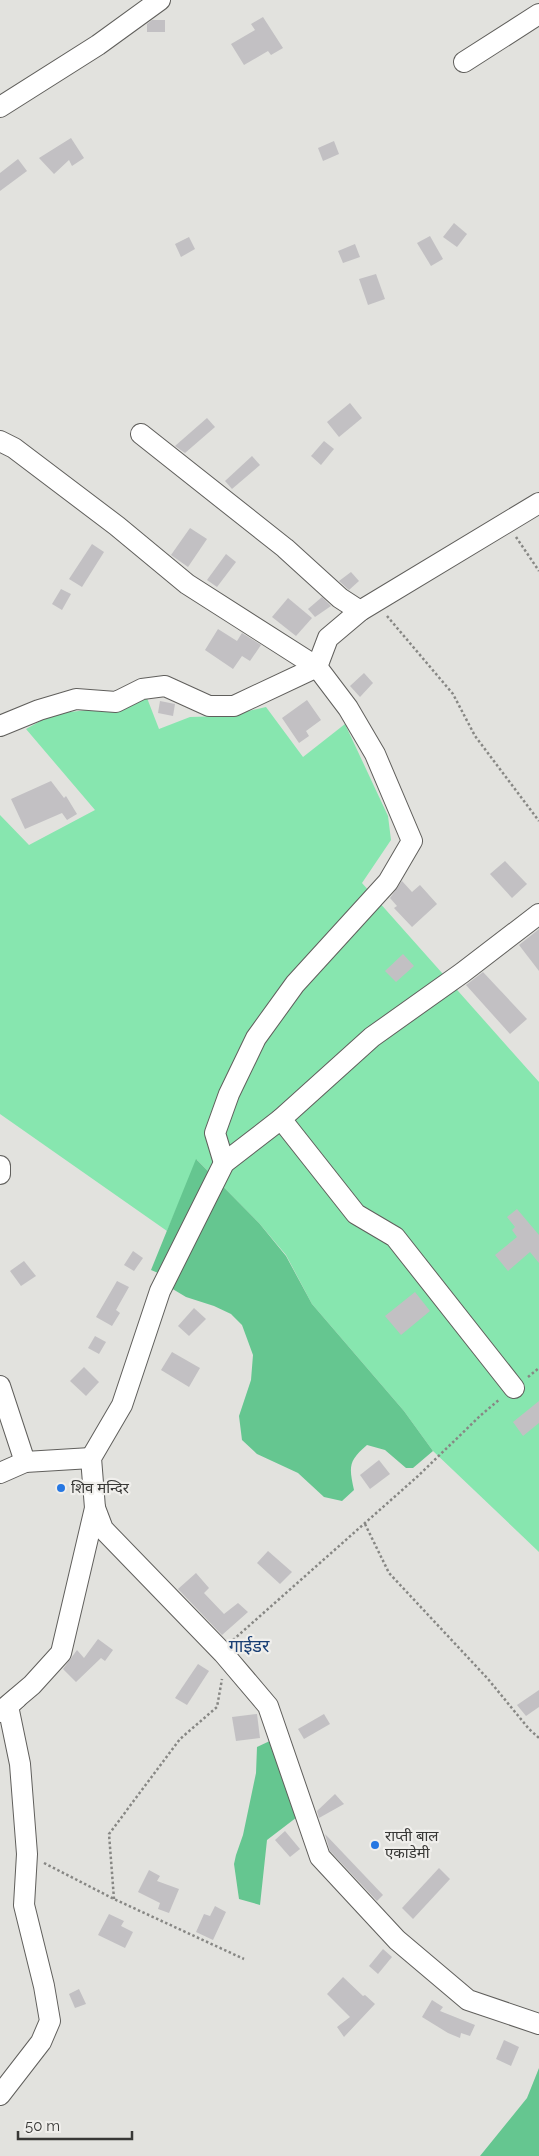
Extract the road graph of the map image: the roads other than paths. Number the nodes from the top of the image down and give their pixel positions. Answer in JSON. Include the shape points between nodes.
{"nodes":[{"id":1,"x":160,"y":0,"type":"edge"},
{"id":2,"x":539,"y":14,"type":"edge"},
{"id":3,"x":464,"y":62,"type":"dead end"},
{"id":4,"x":0,"y":107,"type":"edge"},
{"id":5,"x":141,"y":434,"type":"dead end"},
{"id":6,"x":0,"y":441,"type":"edge"},
{"id":7,"x":539,"y":503,"type":"edge"},
{"id":8,"x":368,"y":606,"type":"junction"},
{"id":9,"x":317,"y":667,"type":"junction"},
{"id":10,"x":0,"y":726,"type":"edge"},
{"id":11,"x":539,"y":914,"type":"edge"},
{"id":12,"x":281,"y":1119,"type":"junction"},
{"id":13,"x":224,"y":1163,"type":"junction"},
{"id":14,"x":0,"y":1166,"type":"edge"},
{"id":15,"x":0,"y":1174,"type":"edge"},
{"id":16,"x":0,"y":1386,"type":"edge"},
{"id":17,"x":514,"y":1388,"type":"road end"},
{"id":18,"x":91,"y":1458,"type":"junction"},
{"id":19,"x":24,"y":1462,"type":"junction"},
{"id":20,"x":0,"y":1474,"type":"edge"},
{"id":21,"x":95,"y":1508,"type":"junction"},
{"id":22,"x":32,"y":1685,"type":"junction"},
{"id":23,"x":0,"y":1712,"type":"edge"},
{"id":24,"x":539,"y":2024,"type":"edge"},
{"id":25,"x":0,"y":2095,"type":"edge"}],
"edges":[{"from":1,"to":4,"type":"street","via":[[98,45]]},
{"from":2,"to":3,"type":"street"},
{"from":5,"to":8,"type":"street","via":[[285,548],[340,598]]},
{"from":6,"to":9,"type":"street","via":[[14,448],[117,526],[187,584]]},
{"from":7,"to":8,"type":"street"},
{"from":8,"to":9,"type":"street","via":[[328,638]]},
{"from":9,"to":10,"type":"street","via":[[234,706],[209,706],[165,686],[142,688],[116,702],[76,700],[39,710]]},
{"from":9,"to":13,"type":"street","via":[[348,708],[375,754],[412,841],[388,882],[295,984],[256,1038],[229,1094],[215,1133]]},
{"from":11,"to":12,"type":"street","via":[[372,1037]]},
{"from":12,"to":13,"type":"street"},
{"from":12,"to":17,"type":"street","via":[[356,1214],[395,1237]]},
{"from":13,"to":18,"type":"street","via":[[160,1291],[122,1405]]},
{"from":14,"to":15,"type":"street"},
{"from":16,"to":19,"type":"street"},
{"from":18,"to":19,"type":"street"},
{"from":18,"to":21,"type":"street"},
{"from":19,"to":20,"type":"street"},
{"from":21,"to":22,"type":"street","via":[[61,1653]]},
{"from":21,"to":24,"type":"street","via":[[103,1529],[223,1653],[268,1706],[320,1857],[398,1940],[468,2000]]},
{"from":22,"to":23,"type":"street"},
{"from":22,"to":25,"type":"street","via":[[8,1706],[20,1764],[28,1854],[24,1905],[50,2021],[40,2042]]}]}
